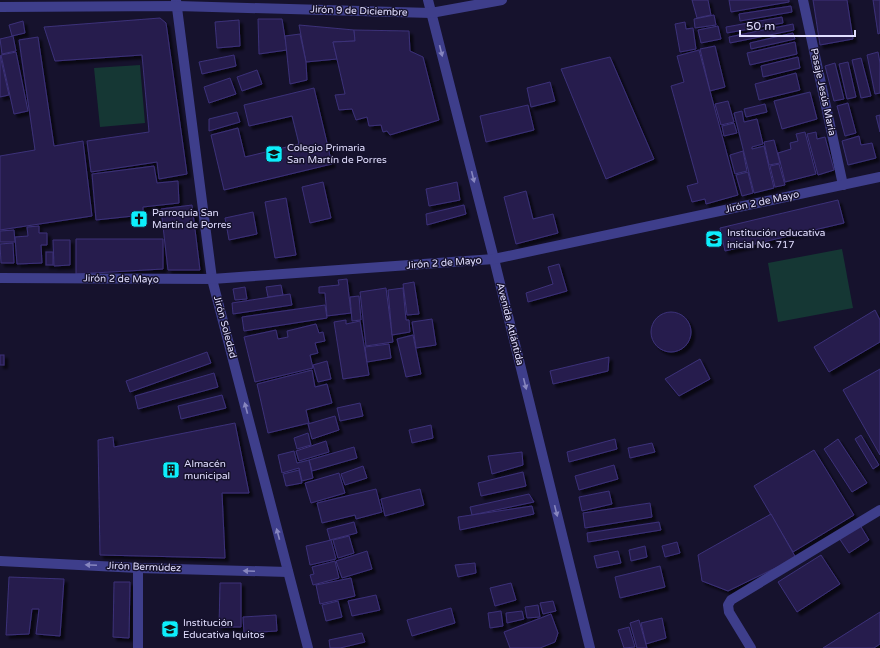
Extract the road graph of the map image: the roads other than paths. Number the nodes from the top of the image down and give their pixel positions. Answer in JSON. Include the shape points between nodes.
{"nodes":[{"id":1,"x":428,"y":0,"type":"edge"},
{"id":2,"x":502,"y":0,"type":"edge"},
{"id":3,"x":803,"y":0,"type":"edge"},
{"id":4,"x":176,"y":3,"type":"edge"},
{"id":5,"x":0,"y":7,"type":"edge"},
{"id":6,"x":431,"y":13,"type":"junction"},
{"id":7,"x":880,"y":177,"type":"edge"},
{"id":8,"x":843,"y":185,"type":"junction"},
{"id":9,"x":494,"y":259,"type":"junction"},
{"id":10,"x":0,"y":278,"type":"edge"},
{"id":11,"x":212,"y":279,"type":"junction"},
{"id":12,"x":880,"y":510,"type":"edge"},
{"id":13,"x":0,"y":561,"type":"edge"},
{"id":14,"x":138,"y":568,"type":"junction"},
{"id":15,"x":288,"y":572,"type":"junction"},
{"id":16,"x":138,"y":648,"type":"edge"},
{"id":17,"x":308,"y":648,"type":"edge"},
{"id":18,"x":590,"y":648,"type":"edge"},
{"id":19,"x":751,"y":648,"type":"edge"}],
"edges":[{"from":1,"to":6,"type":"street","name":"Avenida Atlántida"},
{"from":2,"to":6,"type":"street","name":"Jirón 9 de Diciembre"},
{"from":3,"to":8,"type":"street","name":"Pasaje Jesús María"},
{"from":4,"to":5,"type":"street","name":"Jirón 9 de Diciembre"},
{"from":4,"to":6,"type":"street","name":"Jirón 9 de Diciembre"},
{"from":4,"to":11,"type":"street","name":"Jirón Soledad"},
{"from":6,"to":9,"type":"street","name":"Avenida Atlántida","one_way":true},
{"from":7,"to":8,"type":"street","name":"Jirón 2 de Mayo"},
{"from":8,"to":9,"type":"street","name":"Jirón 2 de Mayo"},
{"from":9,"to":11,"type":"street","name":"Jirón 2 de Mayo"},
{"from":9,"to":18,"type":"street","name":"Avenida Atlántida","one_way":true},
{"from":10,"to":11,"type":"street","name":"Jirón 2 de Mayo"},
{"from":15,"to":11,"type":"street","name":"Jirón Soledad","one_way":true},
{"from":12,"to":19,"type":"street","via":[[731,600],[728,605],[729,612]]},
{"from":14,"to":13,"type":"street","name":"Jirón Bermúdez","one_way":true},
{"from":15,"to":14,"type":"street","name":"Jirón Bermúdez","one_way":true},
{"from":14,"to":16,"type":"street"},
{"from":15,"to":17,"type":"street","name":"Jirón Soledad"}]}
